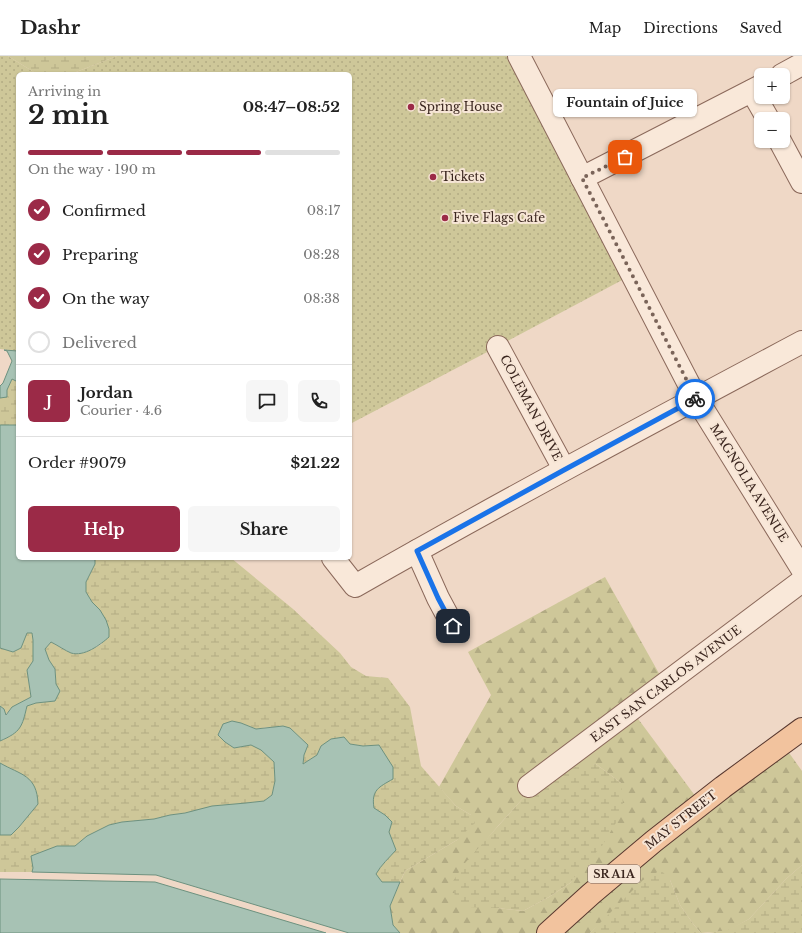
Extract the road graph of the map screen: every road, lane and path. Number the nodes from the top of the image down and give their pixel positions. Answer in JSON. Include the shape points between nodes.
{"nodes":[{"id":1,"x":519,"y":56,"type":"edge"},
{"id":2,"x":802,"y":64,"type":"edge"},
{"id":3,"x":790,"y":71,"type":"edge"},
{"id":4,"x":754,"y":91,"type":"edge"},
{"id":5,"x":784,"y":148,"type":"edge"},
{"id":6,"x":582,"y":178,"type":"junction"},
{"id":7,"x":802,"y":182,"type":"edge"},
{"id":8,"x":802,"y":342,"type":"edge"},
{"id":9,"x":498,"y":347,"type":"dead end"},
{"id":10,"x":696,"y":398,"type":"junction"},
{"id":11,"x":564,"y":470,"type":"junction"},
{"id":12,"x":417,"y":551,"type":"junction"},
{"id":13,"x":335,"y":560,"type":"edge"},
{"id":14,"x":802,"y":569,"type":"edge"},
{"id":15,"x":802,"y":581,"type":"edge"},
{"id":16,"x":453,"y":626,"type":"dead end"},
{"id":17,"x":802,"y":729,"type":"edge"},
{"id":18,"x":530,"y":786,"type":"dead end"},
{"id":19,"x":548,"y":933,"type":"edge"}],
"edges":[{"from":1,"to":6,"type":"street","name":"MAGNOLIA AVENUE"},
{"from":2,"to":3,"type":"street"},
{"from":4,"to":6,"type":"street"},
{"from":5,"to":7,"type":"street"},
{"from":6,"to":10,"type":"street","name":"MAGNOLIA AVENUE"},
{"from":8,"to":10,"type":"street"},
{"from":9,"to":11,"type":"street","name":"COLEMAN DRIVE"},
{"from":10,"to":11,"type":"street"},
{"from":10,"to":14,"type":"street","name":"MAGNOLIA AVENUE"},
{"from":11,"to":12,"type":"street"},
{"from":12,"to":13,"type":"street","via":[[355,586]]},
{"from":12,"to":16,"type":"street"},
{"from":15,"to":18,"type":"street","name":"EAST SAN CARLOS AVENUE"},
{"from":17,"to":19,"type":"main road","name":"MAY STREET","number":"SR A1A","via":[[654,841]]}]}
